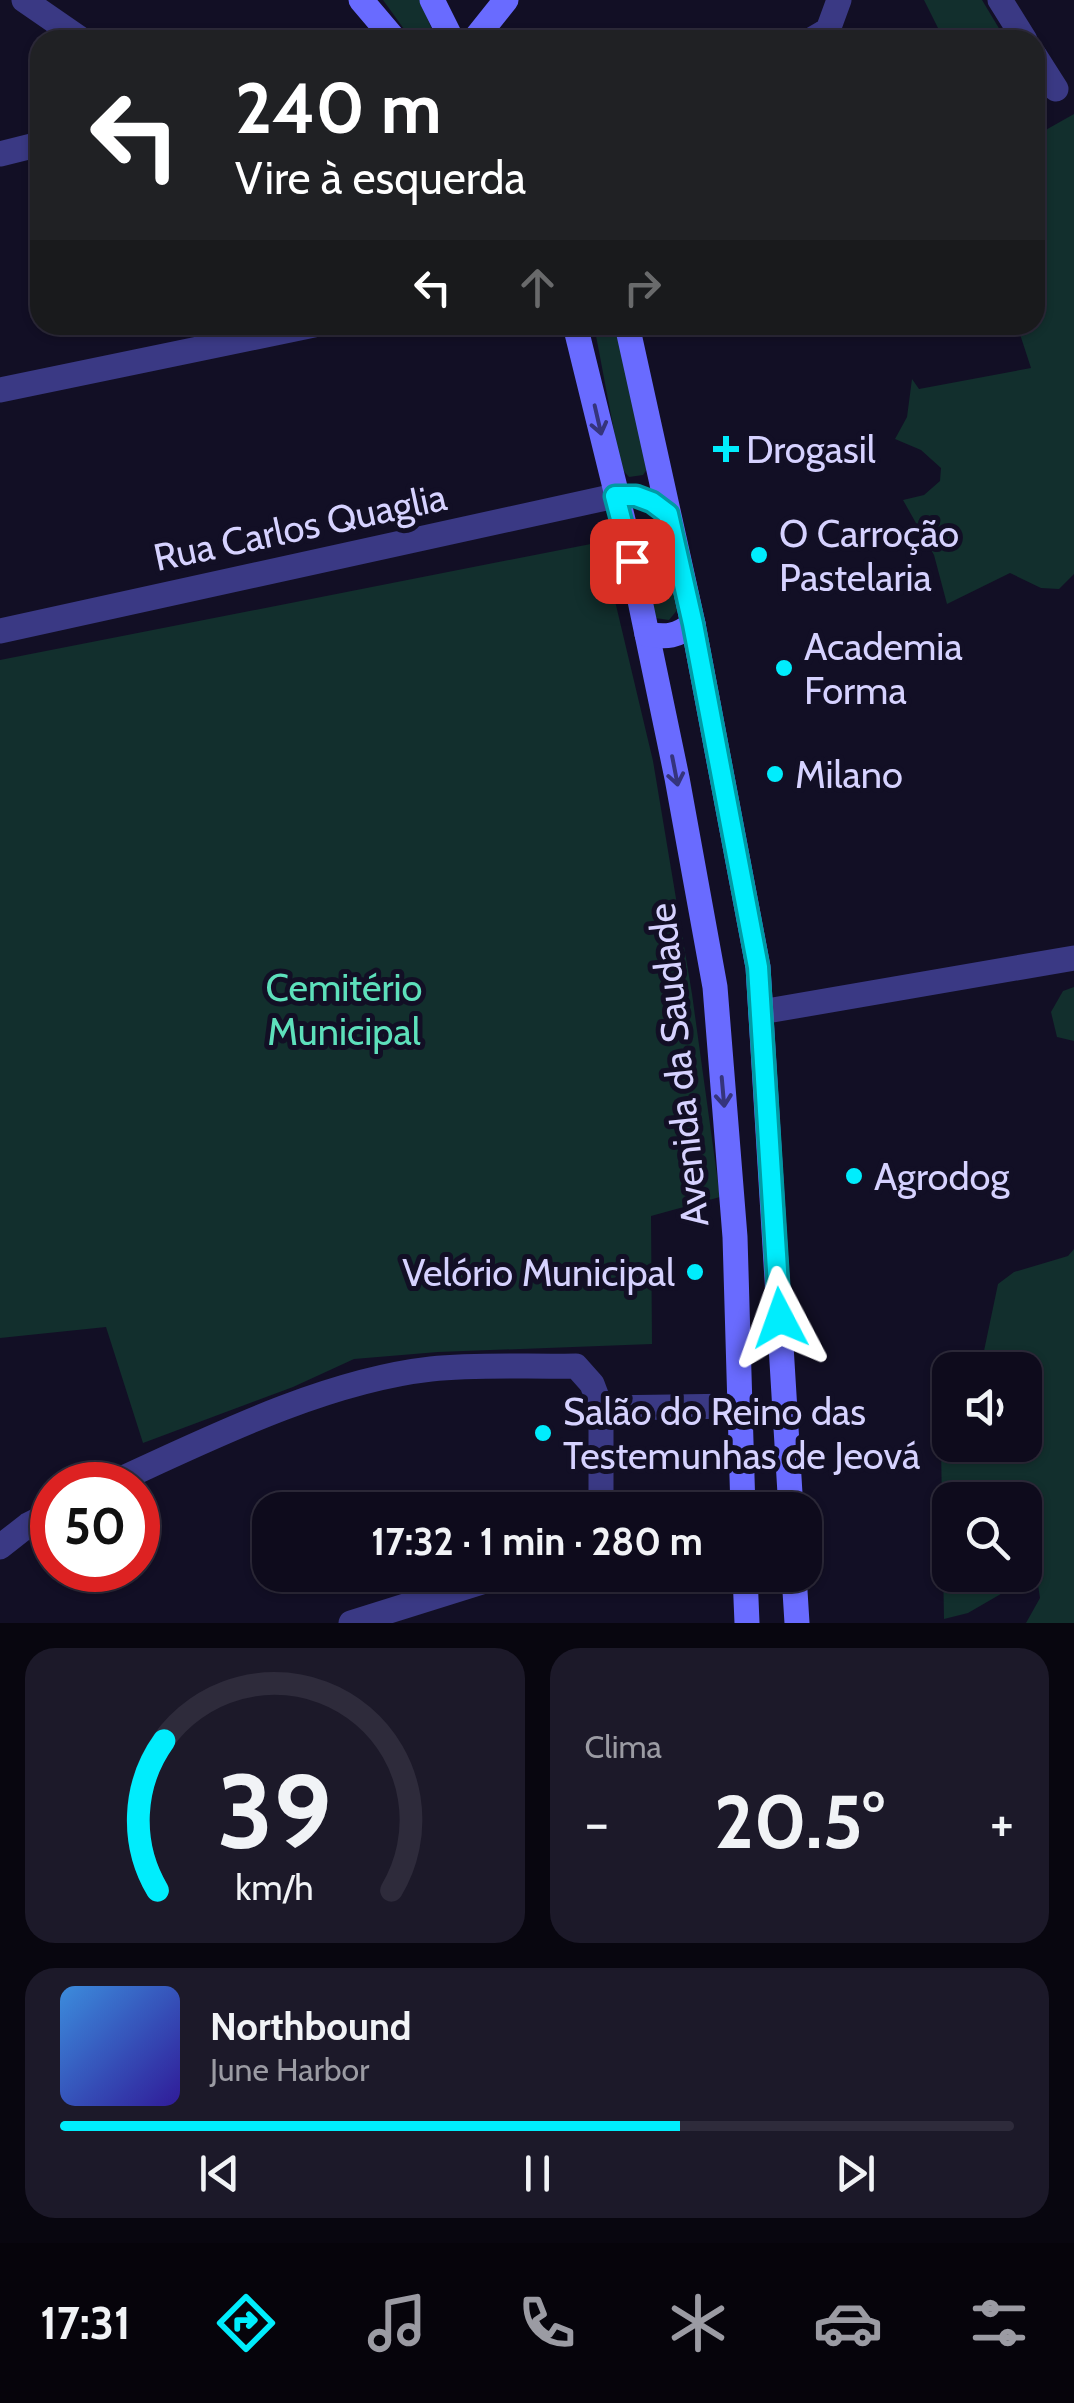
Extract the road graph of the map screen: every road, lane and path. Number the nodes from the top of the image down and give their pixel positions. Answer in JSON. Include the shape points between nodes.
{"nodes":[{"id":1,"x":24,"y":0,"type":"edge"},
{"id":2,"x":360,"y":0,"type":"edge"},
{"id":3,"x":371,"y":0,"type":"edge"},
{"id":4,"x":432,"y":0,"type":"edge"},
{"id":5,"x":506,"y":0,"type":"edge"},
{"id":6,"x":840,"y":0,"type":"edge"},
{"id":7,"x":1000,"y":0,"type":"edge"},
{"id":8,"x":68,"y":30,"type":"edge"},
{"id":9,"x":388,"y":30,"type":"edge"},
{"id":10,"x":389,"y":30,"type":"edge"},
{"id":11,"x":447,"y":30,"type":"edge"},
{"id":12,"x":482,"y":30,"type":"edge"},
{"id":13,"x":828,"y":30,"type":"edge"},
{"id":14,"x":1019,"y":30,"type":"edge"},
{"id":15,"x":1045,"y":71,"type":"edge"},
{"id":16,"x":1056,"y":88,"type":"dead end"},
{"id":17,"x":30,"y":146,"type":"edge"},
{"id":18,"x":0,"y":154,"type":"edge"},
{"id":19,"x":266,"y":335,"type":"edge"},
{"id":20,"x":577,"y":335,"type":"edge"},
{"id":21,"x":628,"y":335,"type":"edge"},
{"id":22,"x":0,"y":390,"type":"edge"},
{"id":23,"x":615,"y":496,"type":"junction"},
{"id":24,"x":668,"y":514,"type":"junction"},
{"id":25,"x":693,"y":624,"type":"junction"},
{"id":26,"x":0,"y":631,"type":"edge"},
{"id":27,"x":647,"y":634,"type":"junction"},
{"id":28,"x":710,"y":711,"type":"junction"},
{"id":29,"x":664,"y":714,"type":"junction"},
{"id":30,"x":1074,"y":958,"type":"edge"},
{"id":31,"x":761,"y":1012,"type":"junction"},
{"id":32,"x":740,"y":1406,"type":"junction"},
{"id":33,"x":601,"y":1408,"type":"junction"},
{"id":34,"x":160,"y":1462,"type":"edge"},
{"id":35,"x":601,"y":1492,"type":"edge"},
{"id":36,"x":742,"y":1492,"type":"edge"},
{"id":37,"x":790,"y":1492,"type":"edge"},
{"id":38,"x":30,"y":1524,"type":"edge"},
{"id":39,"x":0,"y":1547,"type":"edge"},
{"id":40,"x":450,"y":1592,"type":"edge"},
{"id":41,"x":746,"y":1592,"type":"edge"},
{"id":42,"x":795,"y":1592,"type":"edge"},
{"id":43,"x":351,"y":1623,"type":"edge"},
{"id":44,"x":747,"y":1623,"type":"edge"},
{"id":45,"x":796,"y":1623,"type":"edge"}],
"edges":[{"from":1,"to":8,"type":"street"},
{"from":2,"to":9,"type":"main road"},
{"from":3,"to":10,"type":"main road"},
{"from":4,"to":11,"type":"main road"},
{"from":5,"to":12,"type":"main road"},
{"from":6,"to":13,"type":"street"},
{"from":7,"to":14,"type":"street"},
{"from":15,"to":16,"type":"street"},
{"from":17,"to":18,"type":"street"},
{"from":19,"to":22,"type":"street"},
{"from":20,"to":23,"type":"main road","name":"Avenida da Saudade","one_way":true},
{"from":21,"to":24,"type":"main road"},
{"from":23,"to":24,"type":"main road","via":[[636,496]]},
{"from":23,"to":26,"type":"street","name":"Rua Carlos Quaglia"},
{"from":23,"to":27,"type":"main road","name":"Avenida da Saudade"},
{"from":24,"to":25,"type":"main road"},
{"from":25,"to":27,"type":"main road","via":[[665,638]]},
{"from":25,"to":28,"type":"main road"},
{"from":27,"to":29,"type":"main road","name":"Avenida da Saudade"},
{"from":28,"to":29,"type":"main road","via":[[695,704]]},
{"from":28,"to":31,"type":"main road"},
{"from":29,"to":32,"type":"main road","name":"Avenida da Saudade","one_way":true,"via":[[715,987],[735,1238]]},
{"from":30,"to":31,"type":"street"},
{"from":31,"to":37,"type":"main road"},
{"from":32,"to":33,"type":"street"},
{"from":32,"to":36,"type":"main road","name":"Avenida da Saudade"},
{"from":33,"to":34,"type":"street","via":[[576,1366],[432,1369],[299,1402]]},
{"from":33,"to":35,"type":"street"},
{"from":38,"to":39,"type":"street"},
{"from":40,"to":43,"type":"street"},
{"from":41,"to":44,"type":"main road"},
{"from":42,"to":45,"type":"main road"}]}
